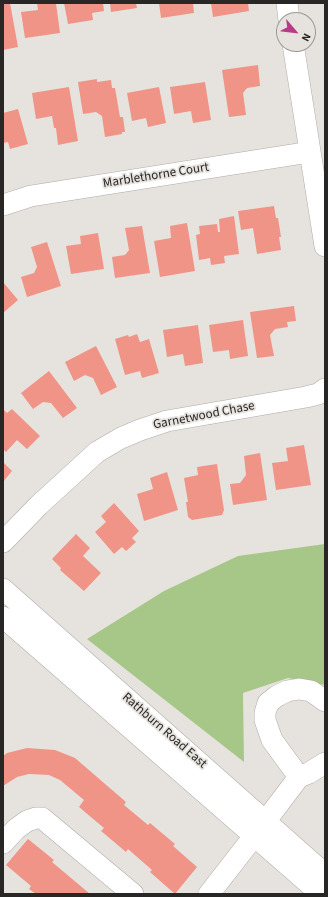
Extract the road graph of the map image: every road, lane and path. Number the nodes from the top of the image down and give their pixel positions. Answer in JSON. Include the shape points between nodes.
{"nodes":[{"id":1,"x":294,"y":52,"type":"edge"},
{"id":2,"x":310,"y":152,"type":"junction"},
{"id":3,"x":3,"y":205,"type":"edge"},
{"id":4,"x":325,"y":246,"type":"edge"},
{"id":5,"x":325,"y":389,"type":"edge"},
{"id":6,"x":3,"y":542,"type":"edge"},
{"id":7,"x":3,"y":589,"type":"edge"},
{"id":8,"x":3,"y":617,"type":"edge"},
{"id":9,"x":325,"y":701,"type":"edge"},
{"id":10,"x":325,"y":763,"type":"edge"},
{"id":11,"x":298,"y":777,"type":"junction"},
{"id":12,"x":261,"y":828,"type":"junction"},
{"id":13,"x":3,"y":843,"type":"edge"},
{"id":14,"x":325,"y":874,"type":"edge"},
{"id":15,"x":134,"y":894,"type":"edge"},
{"id":16,"x":209,"y":894,"type":"edge"},
{"id":17,"x":321,"y":894,"type":"edge"}],
"edges":[{"from":1,"to":2,"type":"street"},
{"from":2,"to":3,"type":"street","name":"Marblethorne Court","via":[[31,196]]},
{"from":2,"to":4,"type":"street"},
{"from":5,"to":6,"type":"street","name":"Garnetwood Chase","via":[[306,397],[167,422],[121,438],[97,452]]},
{"from":7,"to":12,"type":"street","name":"Rathburn Road East"},
{"from":8,"to":12,"type":"street","name":"Rathburn Road East"},
{"from":9,"to":11,"type":"street","via":[[311,691],[299,689],[277,696],[268,703],[265,720],[272,740]]},
{"from":10,"to":11,"type":"street"},
{"from":11,"to":12,"type":"street"},
{"from":12,"to":14,"type":"street","name":"Rathburn Road East"},
{"from":12,"to":16,"type":"street"},
{"from":12,"to":17,"type":"street","name":"Rathburn Road East"},
{"from":13,"to":15,"type":"street","via":[[27,821],[42,818]]}]}
